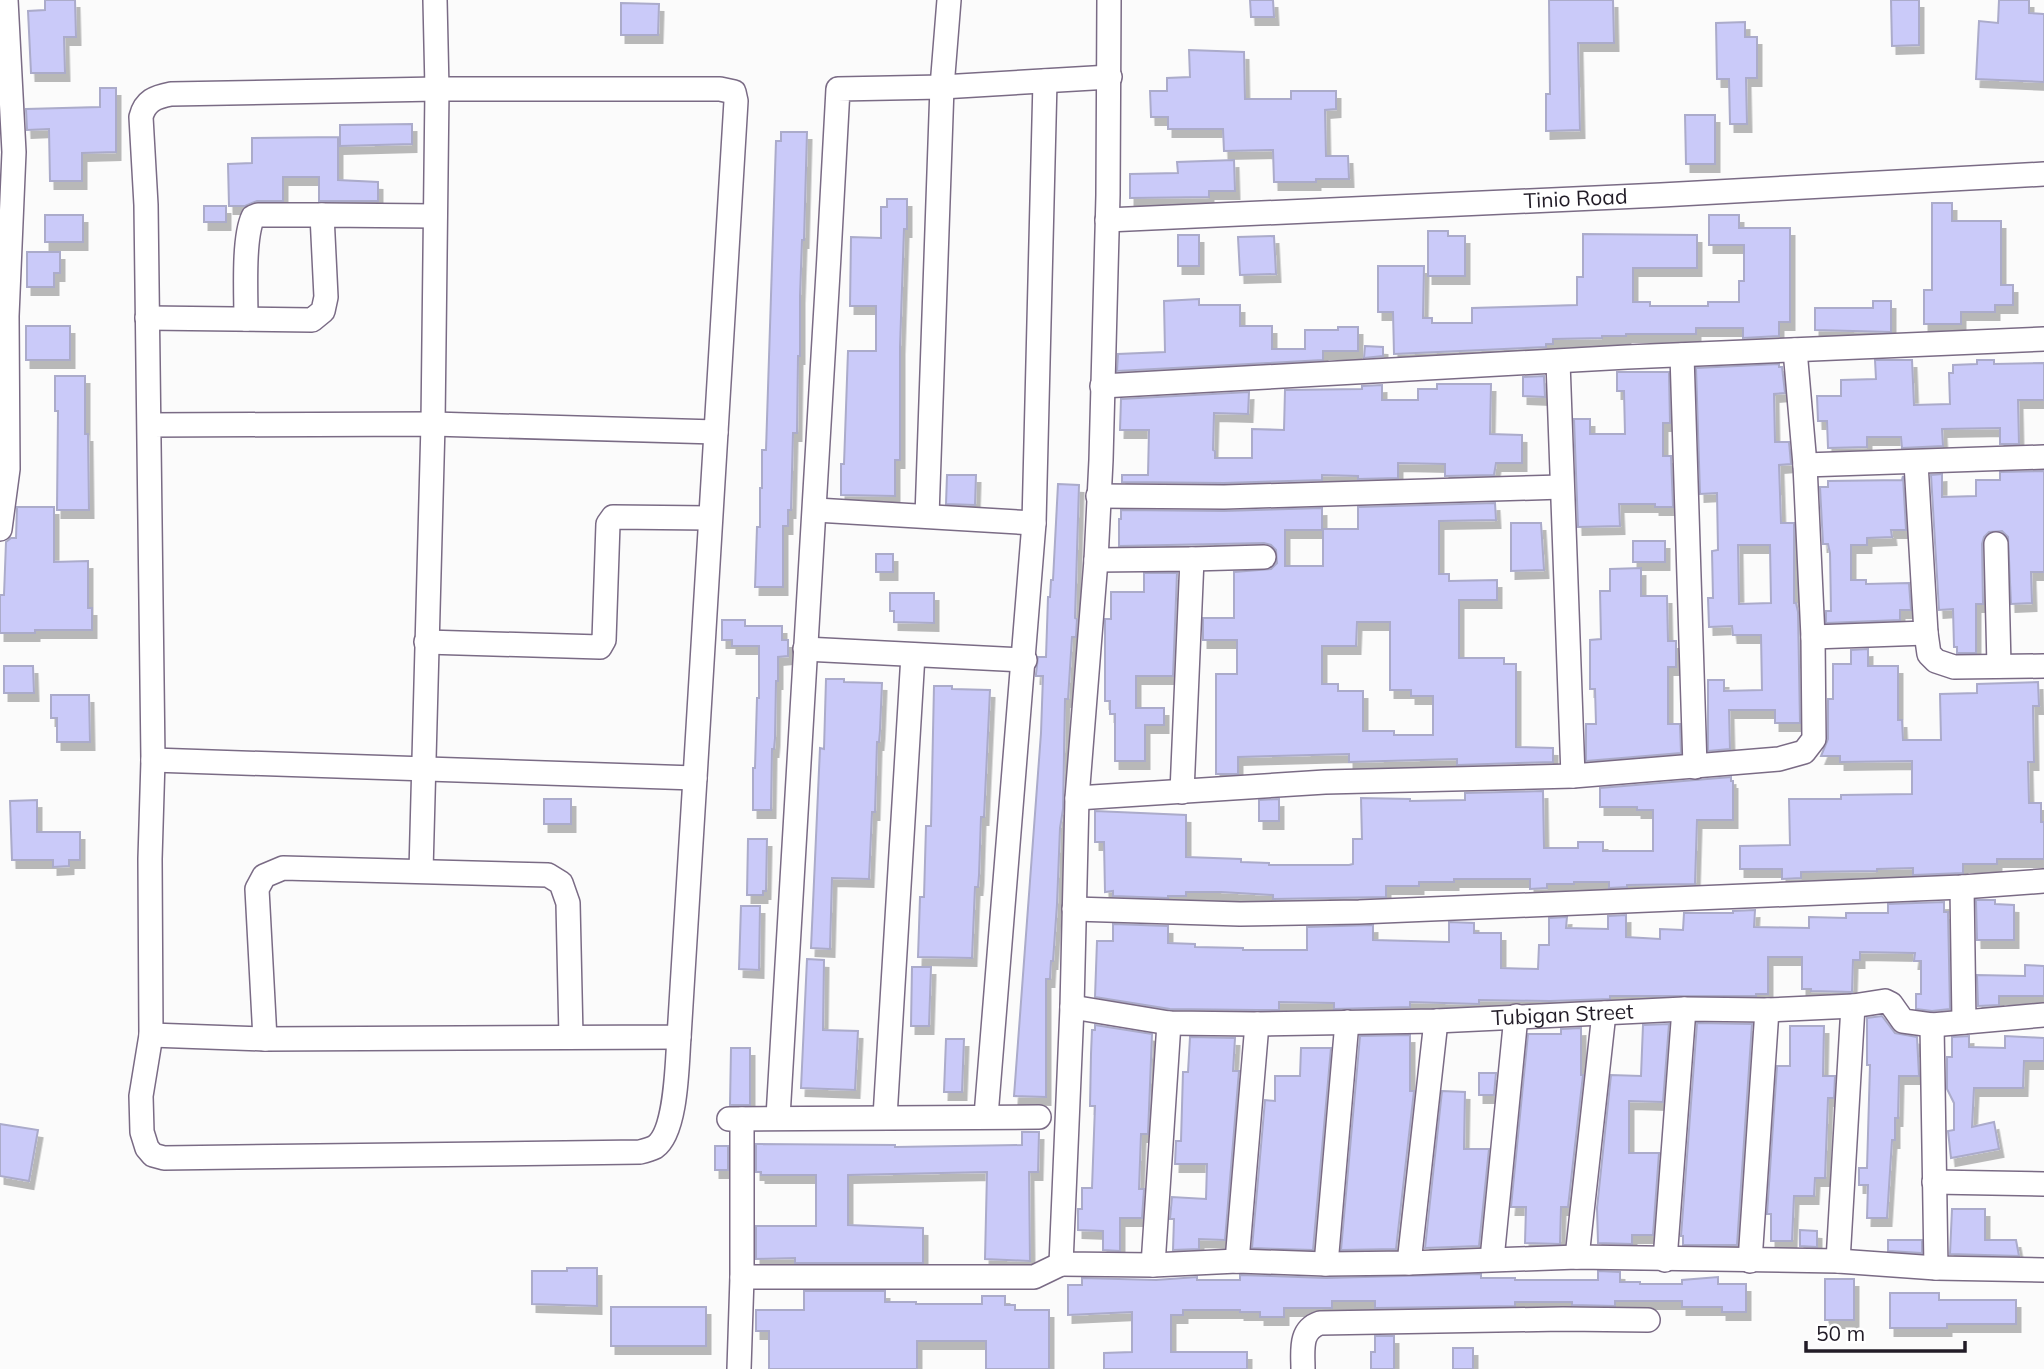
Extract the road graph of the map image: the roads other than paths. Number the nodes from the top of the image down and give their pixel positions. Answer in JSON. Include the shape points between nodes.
{"nodes":[{"id":1,"x":6,"y":0,"type":"edge"},
{"id":2,"x":435,"y":0,"type":"edge"},
{"id":3,"x":948,"y":0,"type":"edge"},
{"id":4,"x":1109,"y":0,"type":"edge"},
{"id":5,"x":1110,"y":77,"type":"junction"},
{"id":6,"x":1045,"y":81,"type":"junction"},
{"id":7,"x":942,"y":87,"type":"junction"},
{"id":8,"x":437,"y":89,"type":"junction"},
{"id":9,"x":7,"y":152,"type":"edge"},
{"id":10,"x":2044,"y":174,"type":"edge"},
{"id":11,"x":322,"y":215,"type":"junction"},
{"id":12,"x":435,"y":216,"type":"junction"},
{"id":13,"x":1107,"y":220,"type":"junction"},
{"id":14,"x":3,"y":316,"type":"edge"},
{"id":15,"x":147,"y":318,"type":"junction"},
{"id":16,"x":246,"y":319,"type":"junction"},
{"id":17,"x":2044,"y":339,"type":"edge"},
{"id":18,"x":1795,"y":350,"type":"junction"},
{"id":19,"x":1682,"y":355,"type":"junction"},
{"id":20,"x":1558,"y":362,"type":"junction"},
{"id":21,"x":1102,"y":386,"type":"junction"},
{"id":22,"x":433,"y":424,"type":"junction"},
{"id":23,"x":149,"y":425,"type":"junction"},
{"id":24,"x":716,"y":432,"type":"junction"},
{"id":25,"x":2044,"y":457,"type":"edge"},
{"id":26,"x":1916,"y":463,"type":"junction"},
{"id":27,"x":1805,"y":465,"type":"junction"},
{"id":28,"x":4,"y":469,"type":"edge"},
{"id":29,"x":1562,"y":486,"type":"junction"},
{"id":30,"x":1098,"y":496,"type":"junction"},
{"id":31,"x":816,"y":510,"type":"junction"},
{"id":32,"x":927,"y":516,"type":"junction"},
{"id":33,"x":710,"y":518,"type":"junction"},
{"id":34,"x":1034,"y":523,"type":"junction"},
{"id":35,"x":0,"y":529,"type":"edge"},
{"id":36,"x":1996,"y":544,"type":"dead end"},
{"id":37,"x":1264,"y":557,"type":"dead end"},
{"id":38,"x":1192,"y":559,"type":"junction"},
{"id":39,"x":1096,"y":560,"type":"junction"},
{"id":40,"x":1926,"y":632,"type":"junction"},
{"id":41,"x":1813,"y":638,"type":"junction"},
{"id":42,"x":426,"y":642,"type":"junction"},
{"id":43,"x":805,"y":649,"type":"junction"},
{"id":44,"x":914,"y":655,"type":"junction"},
{"id":45,"x":1025,"y":660,"type":"junction"},
{"id":46,"x":1999,"y":666,"type":"junction"},
{"id":47,"x":2044,"y":666,"type":"edge"},
{"id":48,"x":153,"y":760,"type":"junction"},
{"id":49,"x":1695,"y":767,"type":"junction"},
{"id":50,"x":423,"y":768,"type":"junction"},
{"id":51,"x":1573,"y":776,"type":"junction"},
{"id":52,"x":695,"y":778,"type":"junction"},
{"id":53,"x":1182,"y":792,"type":"junction"},
{"id":54,"x":1077,"y":797,"type":"junction"},
{"id":55,"x":421,"y":871,"type":"junction"},
{"id":56,"x":2044,"y":881,"type":"edge"},
{"id":57,"x":1962,"y":887,"type":"junction"},
{"id":58,"x":1074,"y":909,"type":"junction"},
{"id":59,"x":1853,"y":1006,"type":"junction"},
{"id":60,"x":1072,"y":1007,"type":"junction"},
{"id":61,"x":1684,"y":1009,"type":"junction"},
{"id":62,"x":1767,"y":1010,"type":"junction"},
{"id":63,"x":1604,"y":1013,"type":"junction"},
{"id":64,"x":2044,"y":1015,"type":"edge"},
{"id":65,"x":1516,"y":1016,"type":"junction"},
{"id":66,"x":1436,"y":1021,"type":"junction"},
{"id":67,"x":1348,"y":1022,"type":"junction"},
{"id":68,"x":1964,"y":1022,"type":"junction"},
{"id":69,"x":1169,"y":1023,"type":"junction"},
{"id":70,"x":1257,"y":1024,"type":"junction"},
{"id":71,"x":1932,"y":1025,"type":"junction"},
{"id":72,"x":151,"y":1035,"type":"junction"},
{"id":73,"x":571,"y":1037,"type":"junction"},
{"id":74,"x":679,"y":1037,"type":"junction"},
{"id":75,"x":264,"y":1039,"type":"junction"},
{"id":76,"x":986,"y":1116,"type":"junction"},
{"id":77,"x":778,"y":1117,"type":"junction"},
{"id":78,"x":885,"y":1117,"type":"junction"},
{"id":79,"x":1039,"y":1117,"type":"dead end"},
{"id":80,"x":1934,"y":1182,"type":"junction"},
{"id":81,"x":2044,"y":1184,"type":"edge"},
{"id":82,"x":1577,"y":1257,"type":"junction"},
{"id":83,"x":1492,"y":1259,"type":"junction"},
{"id":84,"x":1665,"y":1260,"type":"junction"},
{"id":85,"x":1237,"y":1261,"type":"junction"},
{"id":86,"x":1750,"y":1261,"type":"junction"},
{"id":87,"x":1838,"y":1261,"type":"junction"},
{"id":88,"x":1409,"y":1263,"type":"junction"},
{"id":89,"x":1061,"y":1264,"type":"junction"},
{"id":90,"x":1326,"y":1264,"type":"junction"},
{"id":91,"x":1153,"y":1265,"type":"junction"},
{"id":92,"x":1937,"y":1268,"type":"junction"},
{"id":93,"x":2044,"y":1270,"type":"edge"},
{"id":94,"x":742,"y":1277,"type":"junction"},
{"id":95,"x":1648,"y":1320,"type":"dead end"},
{"id":96,"x":739,"y":1369,"type":"edge"},
{"id":97,"x":1303,"y":1369,"type":"edge"}],
"edges":[{"from":1,"to":9,"type":"street"},
{"from":2,"to":8,"type":"street"},
{"from":3,"to":7,"type":"street"},
{"from":4,"to":5,"type":"street"},
{"from":5,"to":6,"type":"street"},
{"from":5,"to":13,"type":"street"},
{"from":6,"to":7,"type":"street"},
{"from":6,"to":34,"type":"street"},
{"from":7,"to":31,"type":"street","via":[[838,89]]},
{"from":7,"to":32,"type":"street"},
{"from":8,"to":12,"type":"street"},
{"from":8,"to":15,"type":"street","via":[[171,94],[150,100],[141,117]]},
{"from":8,"to":24,"type":"street","via":[[734,92]]},
{"from":9,"to":14,"type":"street"},
{"from":10,"to":13,"type":"street","name":"Tinio Road"},
{"from":11,"to":12,"type":"street"},
{"from":11,"to":16,"type":"street","via":[[253,217],[249,224]]},
{"from":11,"to":16,"type":"street","via":[[323,311],[312,320]]},
{"from":12,"to":22,"type":"street"},
{"from":13,"to":21,"type":"street"},
{"from":14,"to":28,"type":"street"},
{"from":15,"to":16,"type":"street"},
{"from":15,"to":23,"type":"street"},
{"from":17,"to":18,"type":"street"},
{"from":18,"to":19,"type":"street"},
{"from":18,"to":27,"type":"street"},
{"from":19,"to":20,"type":"street"},
{"from":19,"to":49,"type":"street"},
{"from":20,"to":21,"type":"street"},
{"from":20,"to":29,"type":"street"},
{"from":21,"to":30,"type":"street"},
{"from":22,"to":23,"type":"street"},
{"from":22,"to":24,"type":"street"},
{"from":22,"to":42,"type":"street"},
{"from":23,"to":48,"type":"street"},
{"from":24,"to":33,"type":"street"},
{"from":25,"to":26,"type":"street"},
{"from":26,"to":27,"type":"street"},
{"from":26,"to":40,"type":"street"},
{"from":27,"to":41,"type":"street"},
{"from":28,"to":35,"type":"street"},
{"from":29,"to":30,"type":"street","via":[[1224,497]]},
{"from":29,"to":51,"type":"street"},
{"from":30,"to":39,"type":"street"},
{"from":31,"to":32,"type":"street"},
{"from":31,"to":43,"type":"street"},
{"from":32,"to":34,"type":"street"},
{"from":33,"to":42,"type":"street","via":[[613,517],[608,524],[604,640],[600,647]]},
{"from":33,"to":52,"type":"street"},
{"from":34,"to":45,"type":"street"},
{"from":36,"to":46,"type":"street"},
{"from":37,"to":38,"type":"street"},
{"from":38,"to":39,"type":"street"},
{"from":38,"to":53,"type":"street"},
{"from":39,"to":54,"type":"street"},
{"from":40,"to":41,"type":"street"},
{"from":40,"to":46,"type":"street","via":[[1930,654],[1942,664]]},
{"from":41,"to":49,"type":"street","via":[[1814,738],[1808,749],[1779,759]]},
{"from":42,"to":50,"type":"street"},
{"from":43,"to":44,"type":"street"},
{"from":43,"to":77,"type":"street"},
{"from":44,"to":45,"type":"street"},
{"from":44,"to":78,"type":"street"},
{"from":45,"to":76,"type":"street"},
{"from":46,"to":47,"type":"street"},
{"from":48,"to":50,"type":"street"},
{"from":48,"to":72,"type":"street"},
{"from":49,"to":51,"type":"street"},
{"from":50,"to":52,"type":"street"},
{"from":50,"to":55,"type":"street"},
{"from":51,"to":53,"type":"street","via":[[1325,782]]},
{"from":52,"to":74,"type":"street"},
{"from":53,"to":54,"type":"street"},
{"from":54,"to":58,"type":"street"},
{"from":55,"to":73,"type":"street","via":[[548,875],[561,883],[568,902]]},
{"from":55,"to":75,"type":"street","via":[[283,868],[264,876],[257,889]]},
{"from":56,"to":57,"type":"street"},
{"from":57,"to":58,"type":"street","via":[[1359,912]]},
{"from":57,"to":68,"type":"street"},
{"from":58,"to":60,"type":"street"},
{"from":59,"to":62,"type":"street","name":"Tubigan Street"},
{"from":59,"to":71,"type":"street","name":"Tubigan Street","via":[[1885,1001],[1903,1021]]},
{"from":59,"to":87,"type":"street"},
{"from":60,"to":69,"type":"street","name":"Tubigan Street"},
{"from":60,"to":89,"type":"street"},
{"from":61,"to":62,"type":"street","name":"Tubigan Street"},
{"from":61,"to":63,"type":"street","name":"Tubigan Street"},
{"from":61,"to":84,"type":"street"},
{"from":62,"to":86,"type":"street"},
{"from":63,"to":65,"type":"street","name":"Tubigan Street"},
{"from":63,"to":82,"type":"street"},
{"from":64,"to":68,"type":"street","name":"Tubigan Street"},
{"from":65,"to":66,"type":"street","name":"Tubigan Street"},
{"from":65,"to":83,"type":"street"},
{"from":66,"to":67,"type":"street","name":"Tubigan Street"},
{"from":66,"to":88,"type":"street"},
{"from":67,"to":70,"type":"street","name":"Tubigan Street"},
{"from":67,"to":90,"type":"street"},
{"from":68,"to":71,"type":"street","name":"Tubigan Street"},
{"from":69,"to":70,"type":"street","name":"Tubigan Street"},
{"from":69,"to":91,"type":"street"},
{"from":70,"to":85,"type":"street"},
{"from":71,"to":80,"type":"street"},
{"from":72,"to":74,"type":"street","via":[[141,1096],[142,1132],[147,1148],[164,1158],[640,1152],[656,1146],[668,1129]]},
{"from":72,"to":75,"type":"street"},
{"from":73,"to":74,"type":"street"},
{"from":73,"to":75,"type":"street"},
{"from":76,"to":78,"type":"street"},
{"from":76,"to":79,"type":"street"},
{"from":77,"to":78,"type":"street"},
{"from":77,"to":94,"type":"street","via":[[736,1119]]},
{"from":80,"to":81,"type":"street"},
{"from":80,"to":92,"type":"street"},
{"from":82,"to":83,"type":"street"},
{"from":82,"to":84,"type":"street"},
{"from":83,"to":88,"type":"street"},
{"from":84,"to":86,"type":"street"},
{"from":85,"to":90,"type":"street"},
{"from":85,"to":91,"type":"street"},
{"from":86,"to":87,"type":"street"},
{"from":87,"to":92,"type":"street"},
{"from":88,"to":90,"type":"street"},
{"from":89,"to":91,"type":"street"},
{"from":89,"to":94,"type":"street","via":[[1034,1277]]},
{"from":92,"to":93,"type":"street"},
{"from":94,"to":96,"type":"street"},
{"from":95,"to":97,"type":"street","via":[[1330,1322],[1311,1326],[1306,1332]]}]}
